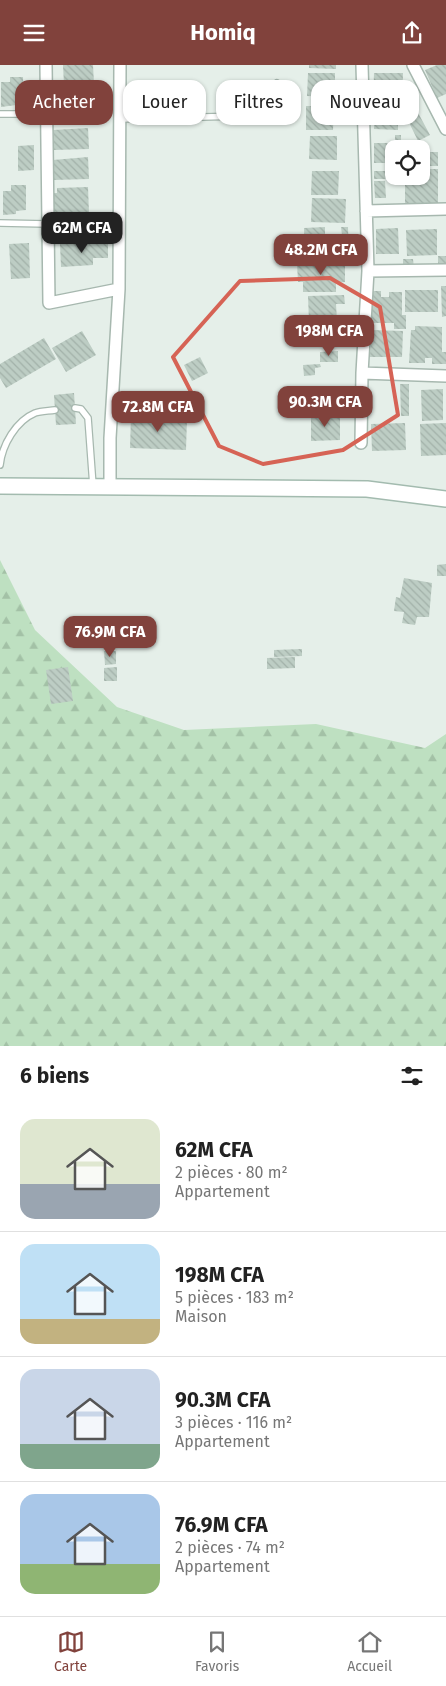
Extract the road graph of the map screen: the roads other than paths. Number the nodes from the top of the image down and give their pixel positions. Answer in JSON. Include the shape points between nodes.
{"nodes":[{"id":1,"x":46,"y":65,"type":"edge"},
{"id":2,"x":120,"y":65,"type":"edge"},
{"id":3,"x":362,"y":65,"type":"edge"},
{"id":4,"x":413,"y":65,"type":"edge"},
{"id":5,"x":46,"y":80,"type":"edge"},
{"id":6,"x":0,"y":114,"type":"edge"},
{"id":7,"x":15,"y":114,"type":"edge"},
{"id":8,"x":216,"y":117,"type":"edge"},
{"id":9,"x":119,"y":119,"type":"junction"},
{"id":10,"x":46,"y":125,"type":"edge"},
{"id":11,"x":446,"y":129,"type":"edge"},
{"id":12,"x":446,"y":209,"type":"edge"},
{"id":13,"x":366,"y":211,"type":"junction"},
{"id":14,"x":0,"y":223,"type":"edge"},
{"id":15,"x":47,"y":223,"type":"junction"},
{"id":16,"x":446,"y":270,"type":"edge"},
{"id":17,"x":368,"y":271,"type":"junction"},
{"id":18,"x":119,"y":289,"type":"junction"},
{"id":19,"x":362,"y":373,"type":"junction"},
{"id":20,"x":446,"y":376,"type":"edge"},
{"id":21,"x":75,"y":407,"type":"dead end"},
{"id":22,"x":55,"y":410,"type":"dead end"},
{"id":23,"x":361,"y":443,"type":"dead end"},
{"id":24,"x":0,"y":465,"type":"edge"},
{"id":25,"x":0,"y":486,"type":"edge"},
{"id":26,"x":94,"y":488,"type":"junction"},
{"id":27,"x":110,"y":488,"type":"junction"},
{"id":28,"x":446,"y":499,"type":"edge"}],
"edges":[{"from":1,"to":5,"type":"street"},
{"from":2,"to":9,"type":"street"},
{"from":3,"to":13,"type":"street"},
{"from":4,"to":11,"type":"street"},
{"from":6,"to":7,"type":"lane"},
{"from":8,"to":9,"type":"lane"},
{"from":9,"to":18,"type":"street"},
{"from":10,"to":15,"type":"street"},
{"from":12,"to":13,"type":"street"},
{"from":13,"to":17,"type":"street"},
{"from":14,"to":15,"type":"lane"},
{"from":15,"to":18,"type":"street","via":[[49,303]]},
{"from":16,"to":17,"type":"street"},
{"from":17,"to":19,"type":"street"},
{"from":18,"to":27,"type":"street"},
{"from":19,"to":20,"type":"street"},
{"from":19,"to":23,"type":"street"},
{"from":21,"to":26,"type":"lane","via":[[88,418]]},
{"from":22,"to":24,"type":"lane","via":[[35,413],[18,426],[1,454]]},
{"from":25,"to":26,"type":"main road"},
{"from":26,"to":27,"type":"main road"},
{"from":27,"to":28,"type":"main road","via":[[366,489]]}]}
